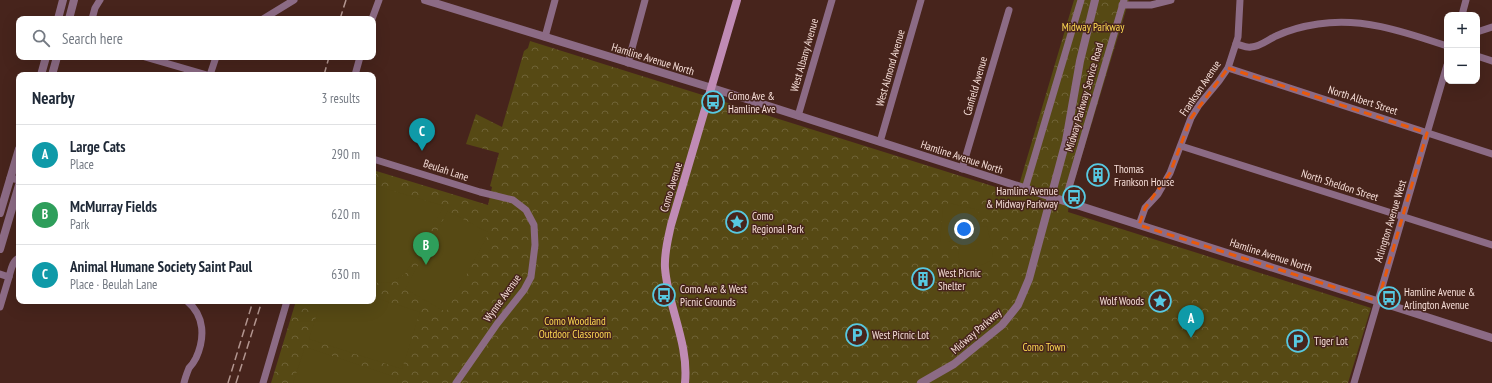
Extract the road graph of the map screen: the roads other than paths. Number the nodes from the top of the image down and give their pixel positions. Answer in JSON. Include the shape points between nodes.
{"nodes":[{"id":1,"x":63,"y":0,"type":"edge"},
{"id":2,"x":74,"y":0,"type":"edge"},
{"id":3,"x":100,"y":0,"type":"edge"},
{"id":4,"x":294,"y":0,"type":"edge"},
{"id":5,"x":379,"y":0,"type":"edge"},
{"id":6,"x":425,"y":0,"type":"edge"},
{"id":7,"x":556,"y":0,"type":"edge"},
{"id":8,"x":645,"y":0,"type":"edge"},
{"id":9,"x":737,"y":0,"type":"edge"},
{"id":10,"x":832,"y":0,"type":"edge"},
{"id":11,"x":921,"y":0,"type":"edge"},
{"id":12,"x":1081,"y":0,"type":"edge"},
{"id":13,"x":1095,"y":0,"type":"edge"},
{"id":14,"x":1171,"y":0,"type":"edge"},
{"id":15,"x":1240,"y":0,"type":"edge"},
{"id":16,"x":1466,"y":0,"type":"edge"},
{"id":17,"x":1123,"y":2,"type":"edge"},
{"id":18,"x":1009,"y":10,"type":"dead end"},
{"id":19,"x":1463,"y":12,"type":"edge"},
{"id":20,"x":59,"y":16,"type":"edge"},
{"id":21,"x":70,"y":16,"type":"edge"},
{"id":22,"x":93,"y":16,"type":"edge"},
{"id":23,"x":269,"y":16,"type":"edge"},
{"id":24,"x":373,"y":16,"type":"edge"},
{"id":25,"x":1492,"y":27,"type":"edge"},
{"id":26,"x":1480,"y":31,"type":"edge"},
{"id":27,"x":545,"y":37,"type":"junction"},
{"id":28,"x":1236,"y":44,"type":"junction"},
{"id":29,"x":1444,"y":45,"type":"edge"},
{"id":30,"x":1480,"y":57,"type":"edge"},
{"id":31,"x":45,"y":60,"type":"edge"},
{"id":32,"x":56,"y":60,"type":"edge"},
{"id":33,"x":156,"y":60,"type":"edge"},
{"id":34,"x":215,"y":60,"type":"edge"},
{"id":35,"x":359,"y":60,"type":"edge"},
{"id":36,"x":1492,"y":61,"type":"edge"},
{"id":37,"x":628,"y":63,"type":"junction"},
{"id":38,"x":1228,"y":68,"type":"junction"},
{"id":39,"x":42,"y":72,"type":"edge"},
{"id":40,"x":53,"y":72,"type":"edge"},
{"id":41,"x":198,"y":72,"type":"edge"},
{"id":42,"x":209,"y":72,"type":"edge"},
{"id":43,"x":356,"y":72,"type":"edge"},
{"id":44,"x":1444,"y":75,"type":"edge"},
{"id":45,"x":712,"y":88,"type":"junction"},
{"id":46,"x":798,"y":116,"type":"junction"},
{"id":47,"x":1427,"y":133,"type":"junction"},
{"id":48,"x":880,"y":142,"type":"junction"},
{"id":49,"x":1181,"y":146,"type":"junction"},
{"id":50,"x":1492,"y":154,"type":"edge"},
{"id":51,"x":16,"y":159,"type":"edge"},
{"id":52,"x":376,"y":160,"type":"edge"},
{"id":53,"x":962,"y":169,"type":"junction"},
{"id":54,"x":10,"y":178,"type":"junction"},
{"id":55,"x":16,"y":179,"type":"edge"},
{"id":56,"x":1025,"y":189,"type":"junction"},
{"id":57,"x":16,"y":195,"type":"edge"},
{"id":58,"x":1050,"y":196,"type":"junction"},
{"id":59,"x":513,"y":200,"type":"joint"},
{"id":60,"x":1065,"y":201,"type":"junction"},
{"id":61,"x":0,"y":213,"type":"edge"},
{"id":62,"x":1403,"y":217,"type":"junction"},
{"id":63,"x":1139,"y":225,"type":"junction"},
{"id":64,"x":1492,"y":245,"type":"edge"},
{"id":65,"x":0,"y":249,"type":"edge"},
{"id":66,"x":16,"y":260,"type":"edge"},
{"id":67,"x":0,"y":274,"type":"edge"},
{"id":68,"x":9,"y":277,"type":"junction"},
{"id":69,"x":1378,"y":301,"type":"junction"},
{"id":70,"x":190,"y":304,"type":"edge"},
{"id":71,"x":286,"y":304,"type":"edge"},
{"id":72,"x":0,"y":307,"type":"edge"},
{"id":73,"x":1492,"y":338,"type":"edge"},
{"id":74,"x":184,"y":383,"type":"edge"},
{"id":75,"x":263,"y":383,"type":"edge"},
{"id":76,"x":456,"y":383,"type":"edge"},
{"id":77,"x":686,"y":383,"type":"edge"},
{"id":78,"x":921,"y":383,"type":"edge"},
{"id":79,"x":1354,"y":383,"type":"edge"}],
"edges":[{"from":1,"to":20,"type":"street"},
{"from":2,"to":21,"type":"street"},
{"from":3,"to":22,"type":"street"},
{"from":4,"to":23,"type":"street"},
{"from":5,"to":24,"type":"street"},
{"from":6,"to":27,"type":"street","name":"Hamline Avenue North"},
{"from":7,"to":27,"type":"street"},
{"from":8,"to":37,"type":"street"},
{"from":9,"to":45,"type":"main road","name":"Como Avenue"},
{"from":10,"to":46,"type":"street","name":"West Albany Avenue"},
{"from":11,"to":48,"type":"street","name":"West Almond Avenue"},
{"from":12,"to":56,"type":"street"},
{"from":13,"to":58,"type":"street","name":"Midway Parkway","via":[[1083,44],[1066,141]]},
{"from":14,"to":17,"type":"street","via":[[1151,5]]},
{"from":15,"to":28,"type":"street","name":"Frankson Avenue"},
{"from":16,"to":19,"type":"street"},
{"from":17,"to":60,"type":"street","name":"Midway Parkway Service Road"},
{"from":18,"to":53,"type":"street","name":"Canfield Avenue"},
{"from":25,"to":26,"type":"street"},
{"from":27,"to":37,"type":"street","name":"Hamline Avenue North"},
{"from":28,"to":29,"type":"street","via":[[1252,47],[1300,28],[1349,22],[1398,30]]},
{"from":28,"to":38,"type":"street","name":"Frankson Avenue"},
{"from":30,"to":36,"type":"street"},
{"from":31,"to":39,"type":"street"},
{"from":32,"to":40,"type":"street"},
{"from":33,"to":41,"type":"street"},
{"from":34,"to":42,"type":"street"},
{"from":35,"to":43,"type":"street"},
{"from":37,"to":45,"type":"street","name":"Hamline Avenue North"},
{"from":38,"to":47,"type":"street","name":"North Albert Street"},
{"from":38,"to":49,"type":"street","name":"Frankson Avenue","via":[[1195,111]]},
{"from":44,"to":47,"type":"street","name":"Arlington Avenue West"},
{"from":45,"to":46,"type":"street","name":"Hamline Avenue North"},
{"from":45,"to":77,"type":"main road","name":"Como Avenue","via":[[666,248],[666,275],[685,356]]},
{"from":46,"to":48,"type":"street","name":"Hamline Avenue North"},
{"from":47,"to":50,"type":"street","name":"North Albert Street"},
{"from":47,"to":62,"type":"street","name":"Arlington Avenue West"},
{"from":48,"to":53,"type":"street","name":"Hamline Avenue North"},
{"from":49,"to":62,"type":"street","name":"North Sheldon Street"},
{"from":49,"to":63,"type":"street","name":"Frankson Avenue","via":[[1170,173],[1158,194],[1145,208]]},
{"from":51,"to":54,"type":"street"},
{"from":52,"to":59,"type":"street","name":"Beulah Lane"},
{"from":53,"to":56,"type":"street","name":"Hamline Avenue North"},
{"from":54,"to":55,"type":"street"},
{"from":54,"to":61,"type":"street"},
{"from":56,"to":58,"type":"street","name":"Hamline Avenue North"},
{"from":57,"to":65,"type":"street"},
{"from":58,"to":60,"type":"street","name":"Hamline Avenue North"},
{"from":58,"to":78,"type":"street","name":"Midway Parkway","via":[[1026,287],[1014,312],[964,357]]},
{"from":59,"to":76,"type":"street","name":"Wynne Avenue","via":[[526,210],[534,225],[535,245],[531,277]]},
{"from":60,"to":63,"type":"street","name":"Hamline Avenue North"},
{"from":62,"to":64,"type":"street","name":"North Sheldon Street"},
{"from":62,"to":69,"type":"street","name":"Arlington Avenue West"},
{"from":63,"to":69,"type":"street","name":"Hamline Avenue North"},
{"from":66,"to":68,"type":"street"},
{"from":67,"to":68,"type":"street"},
{"from":68,"to":72,"type":"street"},
{"from":69,"to":73,"type":"street","name":"Hamline Avenue North"},
{"from":69,"to":79,"type":"street","name":"Arlington Avenue West"},
{"from":70,"to":74,"type":"street","via":[[199,315],[202,333],[197,357]]},
{"from":71,"to":75,"type":"street"}]}
